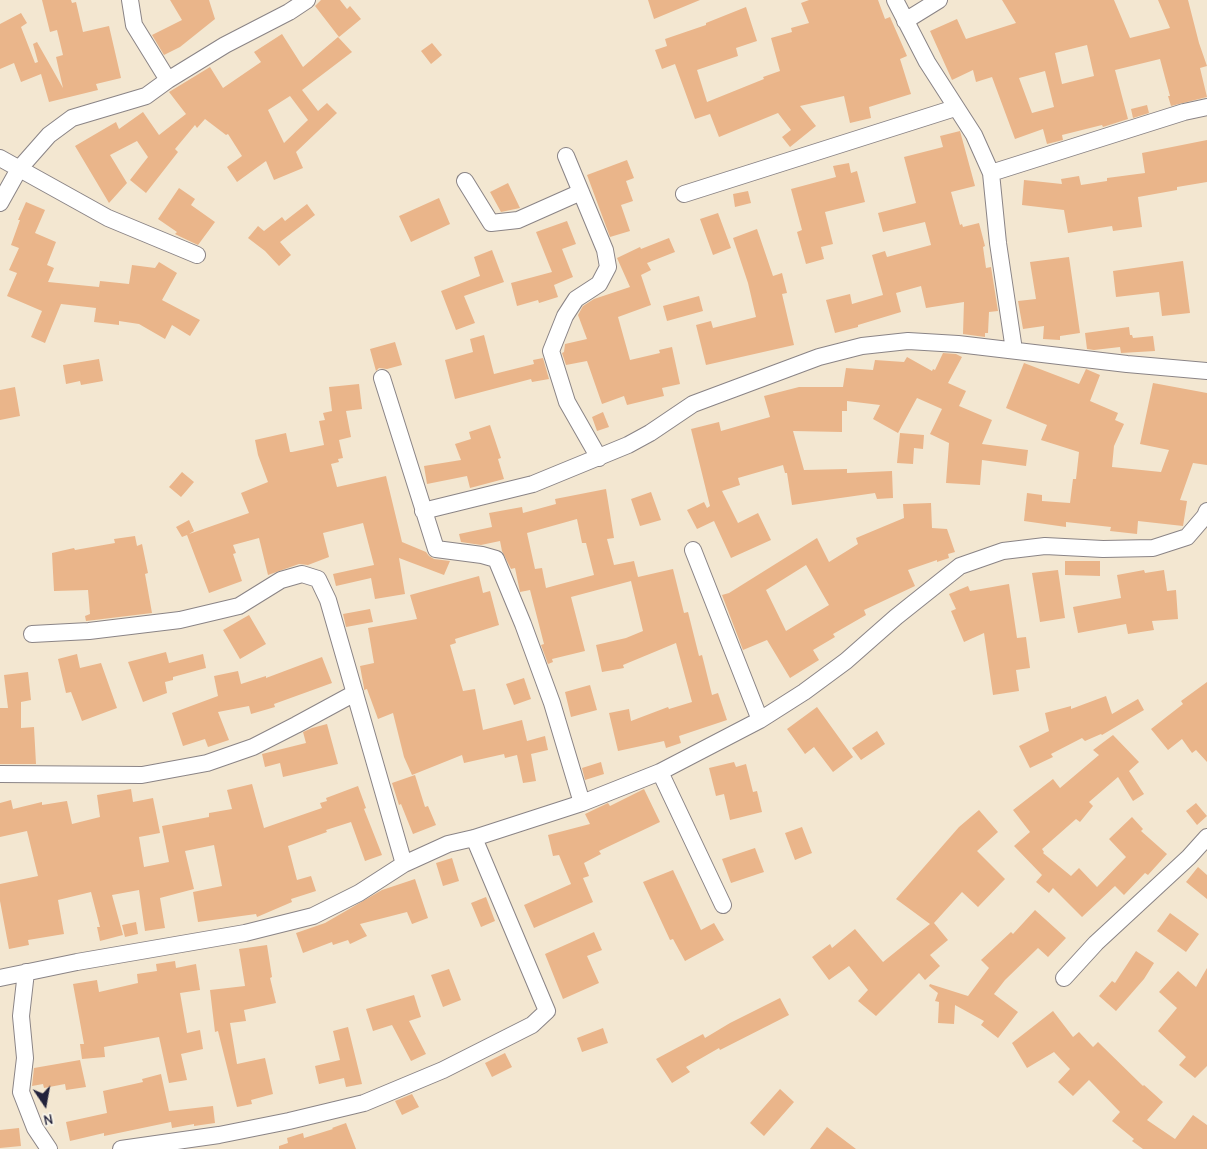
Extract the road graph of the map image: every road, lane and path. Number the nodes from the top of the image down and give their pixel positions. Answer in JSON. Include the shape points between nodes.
{"nodes":[{"id":1,"x":130,"y":0,"type":"edge"},
{"id":2,"x":307,"y":0,"type":"edge"},
{"id":3,"x":895,"y":0,"type":"edge"},
{"id":4,"x":939,"y":0,"type":"edge"},
{"id":5,"x":905,"y":21,"type":"junction"},
{"id":6,"x":168,"y":80,"type":"junction"},
{"id":7,"x":1207,"y":107,"type":"edge"},
{"id":8,"x":955,"y":108,"type":"junction"},
{"id":9,"x":566,"y":156,"type":"dead end"},
{"id":10,"x":0,"y":158,"type":"edge"},
{"id":11,"x":19,"y":169,"type":"junction"},
{"id":12,"x":991,"y":172,"type":"junction"},
{"id":13,"x":465,"y":181,"type":"dead end"},
{"id":14,"x":581,"y":192,"type":"junction"},
{"id":15,"x":684,"y":194,"type":"dead end"},
{"id":16,"x":0,"y":203,"type":"edge"},
{"id":17,"x":197,"y":255,"type":"dead end"},
{"id":18,"x":1014,"y":350,"type":"junction"},
{"id":19,"x":1207,"y":371,"type":"edge"},
{"id":20,"x":382,"y":378,"type":"dead end"},
{"id":21,"x":599,"y":458,"type":"junction"},
{"id":22,"x":423,"y":511,"type":"junction"},
{"id":23,"x":1207,"y":511,"type":"edge"},
{"id":24,"x":693,"y":550,"type":"dead end"},
{"id":25,"x":32,"y":634,"type":"dead end"},
{"id":26,"x":355,"y":693,"type":"junction"},
{"id":27,"x":760,"y":720,"type":"junction"},
{"id":28,"x":660,"y":772,"type":"junction"},
{"id":29,"x":0,"y":774,"type":"edge"},
{"id":30,"x":582,"y":803,"type":"junction"},
{"id":31,"x":1207,"y":837,"type":"edge"},
{"id":32,"x":474,"y":838,"type":"junction"},
{"id":33,"x":404,"y":864,"type":"junction"},
{"id":34,"x":723,"y":905,"type":"dead end"},
{"id":35,"x":26,"y":972,"type":"junction"},
{"id":36,"x":0,"y":978,"type":"edge"},
{"id":37,"x":1064,"y":978,"type":"dead end"},
{"id":38,"x":49,"y":1149,"type":"edge"},
{"id":39,"x":120,"y":1149,"type":"edge"}],
"edges":[{"from":1,"to":6,"type":"street","via":[[134,25]]},
{"from":2,"to":6,"type":"street"},
{"from":3,"to":5,"type":"street"},
{"from":4,"to":5,"type":"street"},
{"from":5,"to":8,"type":"street"},
{"from":6,"to":11,"type":"street","via":[[146,96],[72,118],[49,135]]},
{"from":7,"to":12,"type":"street"},
{"from":8,"to":12,"type":"street","via":[[974,135]]},
{"from":8,"to":15,"type":"street"},
{"from":9,"to":14,"type":"street"},
{"from":10,"to":11,"type":"street"},
{"from":11,"to":16,"type":"street"},
{"from":11,"to":17,"type":"street","via":[[108,218]]},
{"from":12,"to":18,"type":"street"},
{"from":13,"to":14,"type":"street","via":[[491,223],[518,220]]},
{"from":14,"to":21,"type":"street","via":[[605,250],[608,267],[599,284],[576,299],[564,316],[551,351],[567,402]]},
{"from":18,"to":19,"type":"street"},
{"from":18,"to":21,"type":"street","via":[[908,342],[862,346],[819,357],[693,404],[650,433]]},
{"from":20,"to":22,"type":"street"},
{"from":21,"to":22,"type":"street","via":[[533,484]]},
{"from":22,"to":30,"type":"street","via":[[436,549],[496,559],[552,703]]},
{"from":23,"to":27,"type":"street","via":[[1187,537],[1153,548],[1045,546],[1003,551],[960,566],[846,662]]},
{"from":24,"to":27,"type":"street"},
{"from":25,"to":26,"type":"street","via":[[180,620],[238,606],[281,580],[302,574],[318,579],[328,600]]},
{"from":26,"to":29,"type":"street","via":[[253,747],[207,762],[142,775]]},
{"from":26,"to":33,"type":"street"},
{"from":27,"to":28,"type":"street"},
{"from":28,"to":30,"type":"street"},
{"from":28,"to":34,"type":"street"},
{"from":30,"to":32,"type":"street"},
{"from":31,"to":37,"type":"street"},
{"from":32,"to":33,"type":"street","via":[[448,844]]},
{"from":32,"to":39,"type":"street","via":[[547,1011],[532,1025],[443,1070],[364,1103],[220,1135]]},
{"from":33,"to":35,"type":"street","via":[[359,893],[313,916],[245,933]]},
{"from":35,"to":36,"type":"street"},
{"from":35,"to":38,"type":"street","via":[[21,1016],[25,1058],[21,1092],[35,1128]]}]}
